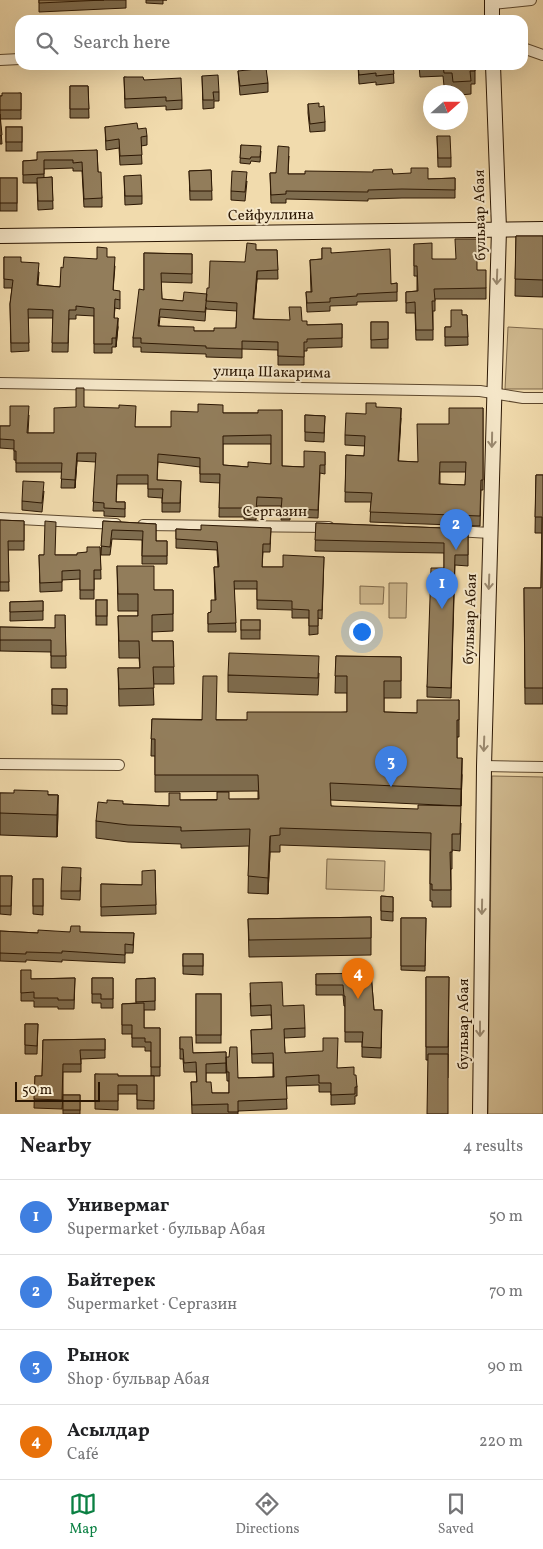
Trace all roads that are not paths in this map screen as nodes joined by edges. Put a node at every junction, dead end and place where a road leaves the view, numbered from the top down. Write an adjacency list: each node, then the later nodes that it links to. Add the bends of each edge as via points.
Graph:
1 (531, 0): 2 (street)
2 (492, 2): 3 (main road)
3 (492, 15)
4 (528, 50): 5 (street)
5 (543, 55)
6 (15, 59): 7 (street)
7 (0, 60)
8 (494, 70): 9 (main road, бульвар Абая)
9 (499, 229): 10 (main road, Сейфуллина); 11 (main road, Сейфуллина); 13 (main road, бульвар Абая, one-way to 13)
10 (543, 230)
11 (0, 236)
12 (0, 383): 13 (street, улица Шакарима, via 480,391)
13 (493, 394): 14 (street, улица Шакарима); 18 (main road, бульвар Абая, one-way to 18)
14 (543, 398)
15 (0, 518): 16 (street, Сергазин, via 179,526)
16 (337, 528)
17 (443, 531): 18 (street)
18 (490, 533): 21 (main road, бульвар Абая, one-way to 21)
19 (0, 764): 20 (street)
20 (119, 765)
21 (484, 766): 22 (street); 23 (main road, бульвар Абая, one-way to 23)
22 (543, 767)
23 (480, 1114)

